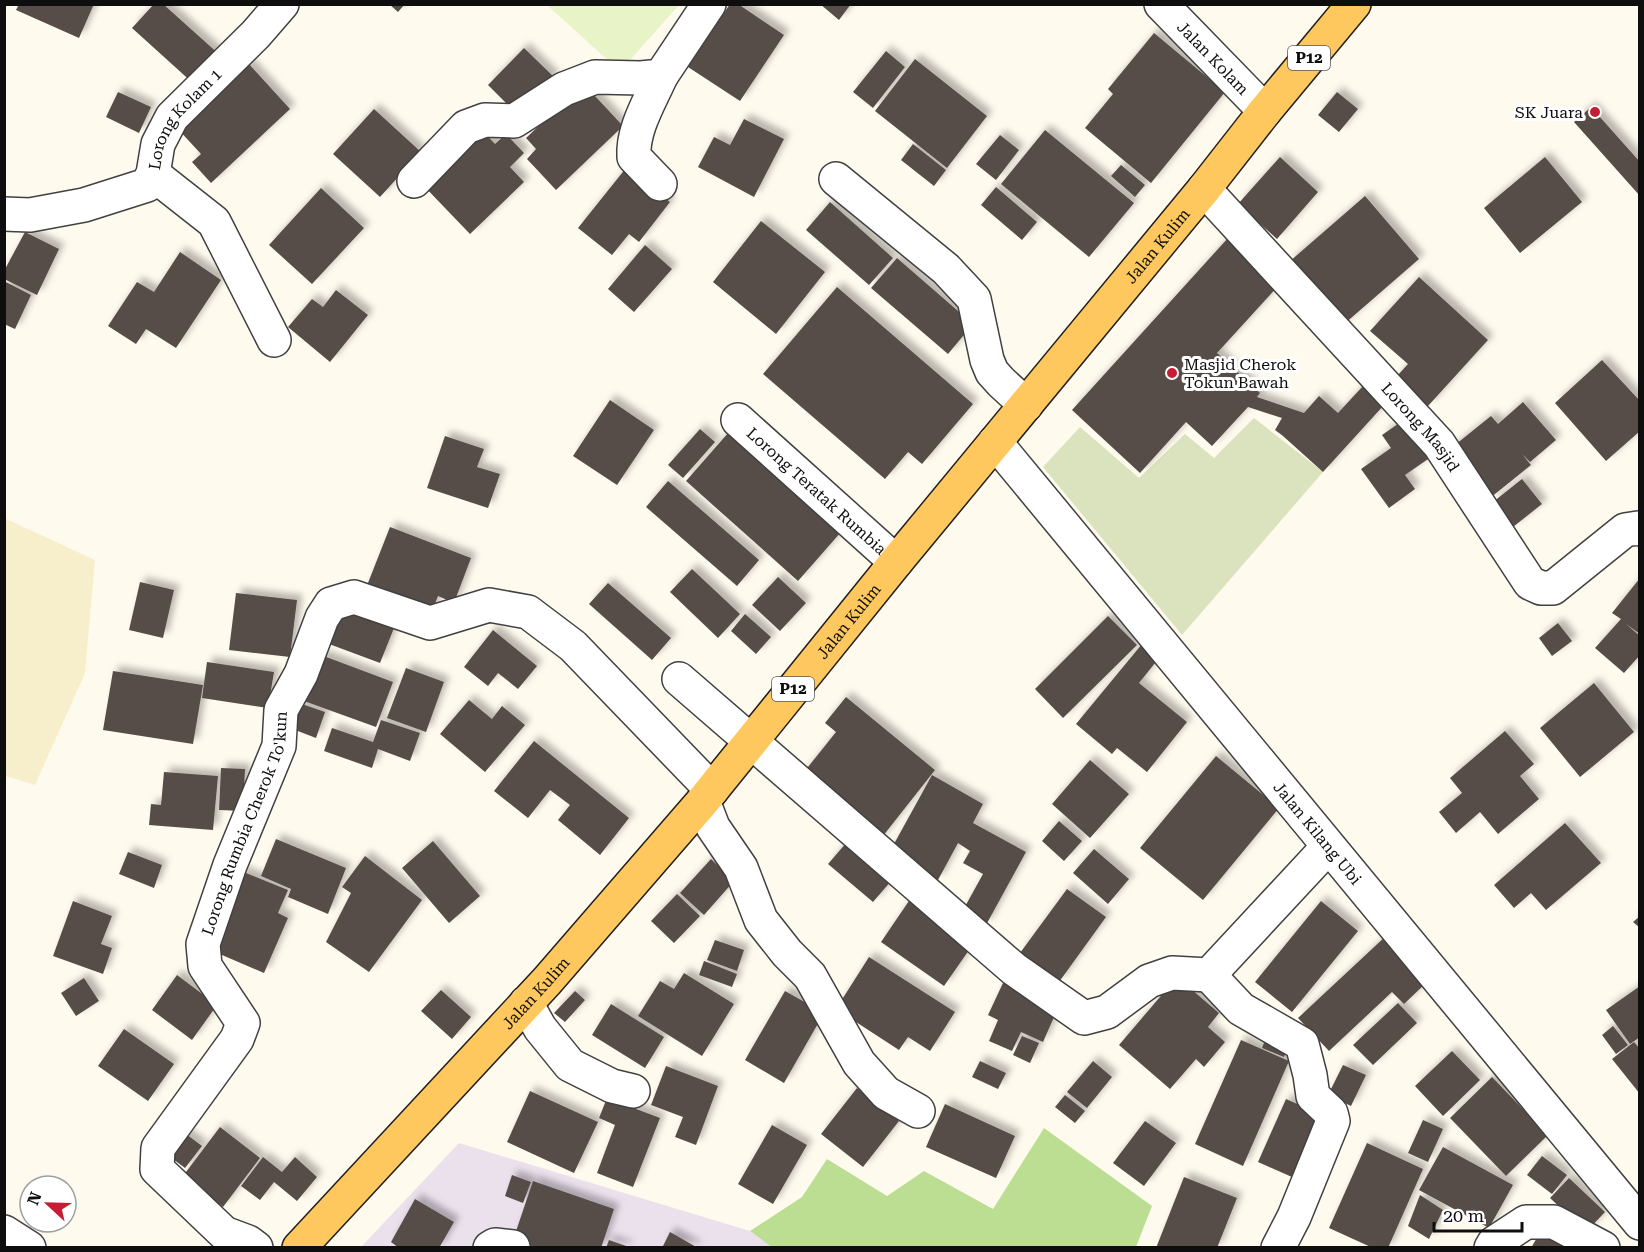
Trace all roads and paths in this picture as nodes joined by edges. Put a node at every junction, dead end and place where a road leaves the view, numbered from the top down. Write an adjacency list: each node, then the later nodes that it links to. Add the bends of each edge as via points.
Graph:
1 (282, 4): 7 (street, Lorong Kolam 1, via 172,117 158,144)
2 (709, 4): 5 (street)
3 (1161, 4): 6 (street, Jalan Kolam)
4 (1354, 4): 6 (main road, Jalan Kulim / P12)
5 (661, 76): 9 (street, via 595,77 564,88 514,121 485,120 465,127); 10 (street, via 633,145 634,157)
6 (1265, 111): 11 (main road, Jalan Kulim / P12)
7 (153, 174): 12 (street, Lorong Kolam 1, via 147,185 84,205 30,215); 13 (street, via 214,222)
8 (836, 179): 14 (street, via 946,269 974,299 992,372)
9 (414, 181)
10 (660, 184)
11 (1204, 189): 14 (main road, Jalan Kulim / P12); 17 (street, Lorong Masjid, via 1439,444 1530,583 1553,588 1625,530)
12 (4, 214)
13 (274, 340)
14 (1026, 405): 16 (main road, Jalan Kulim / P12)
15 (738, 420): 18 (street, Lorong Teratak Rumbia)
16 (995, 442): 18 (main road, Jalan Kulim / P12); 22 (street, Jalan Kilang Ubi)
17 (1639, 528)
18 (896, 562): 20 (main road, Jalan Kulim / P12)
19 (679, 679): 20 (street)
20 (752, 740): 21 (main road, Jalan Kulim / P12); 23 (street, via 1014,969 1084,1018 1107,1012 1149,981 1172,973)
21 (708, 795): 24 (main road, Jalan Kulim / P12); 26 (street, via 713,827 741,868 761,920 810,975 859,1063 886,1093); 32 (street, Lorong Rumbia Cherok To'kun, via 573,646 528,612 489,605 430,623 354,597 331,604 281,710 279,746 230,865 203,944 205,966 243,1023 237,1039 158,1148 157,1169 224,1233)
22 (1328, 847): 23 (street); 27 (street, Jalan Kilang Ubi)
23 (1209, 975): 34 (street, via 1241,1009 1302,1044 1313,1096 1331,1113 1333,1121)
24 (526, 1003): 25 (street, via 540,1028 570,1065 612,1086); 29 (main road, Jalan Kulim / P12)
25 (633, 1091)
26 (918, 1111)
27 (1639, 1222): 37 (street)
28 (4, 1232): 31 (street)
29 (309, 1245)
30 (513, 1247): 33 (street)
31 (29, 1248)
32 (255, 1248)
33 (490, 1248)
34 (1278, 1248)
35 (1491, 1248): 36 (street, via 1526,1222 1554,1222)
36 (1604, 1248)
37 (1619, 1248)

